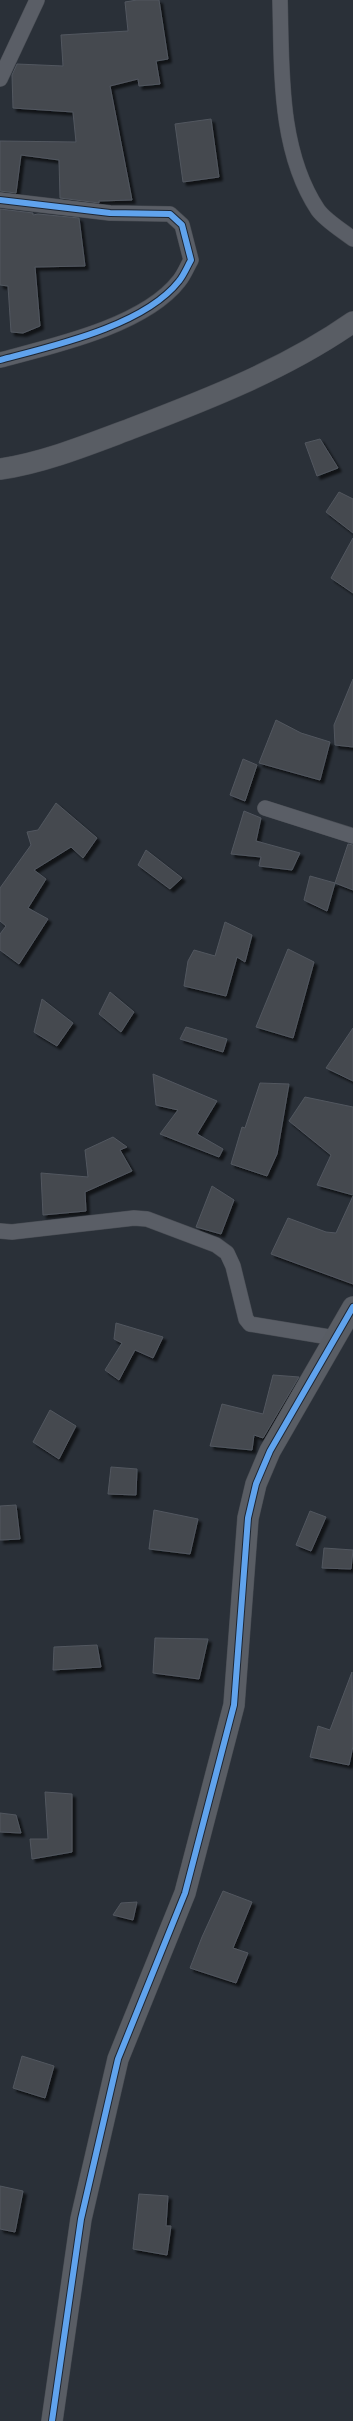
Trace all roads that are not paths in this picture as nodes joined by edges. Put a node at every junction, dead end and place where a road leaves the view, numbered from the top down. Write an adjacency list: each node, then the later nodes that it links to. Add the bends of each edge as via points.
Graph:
1 (37, 0): 3 (street)
2 (280, 0): 5 (street, via 285,108 295,162 319,211)
3 (0, 79)
4 (0, 200): 7 (street, via 110,213 170,214 182,225 191,260 179,282 145,312 71,341)
5 (353, 240)
6 (353, 322): 8 (street, via 333,336 257,377 177,411 96,442)
7 (0, 360)
8 (0, 469)
9 (265, 808): 10 (street)
10 (353, 836)
11 (0, 1231): 13 (street, via 12,1232 119,1219 147,1219 216,1245 227,1253 233,1266 246,1319 250,1324)
12 (353, 1307): 13 (street)
13 (335, 1338): 14 (street, via 270,1451 256,1484 248,1518 234,1705 184,1893 118,2059 82,2219)
14 (52, 2421)

